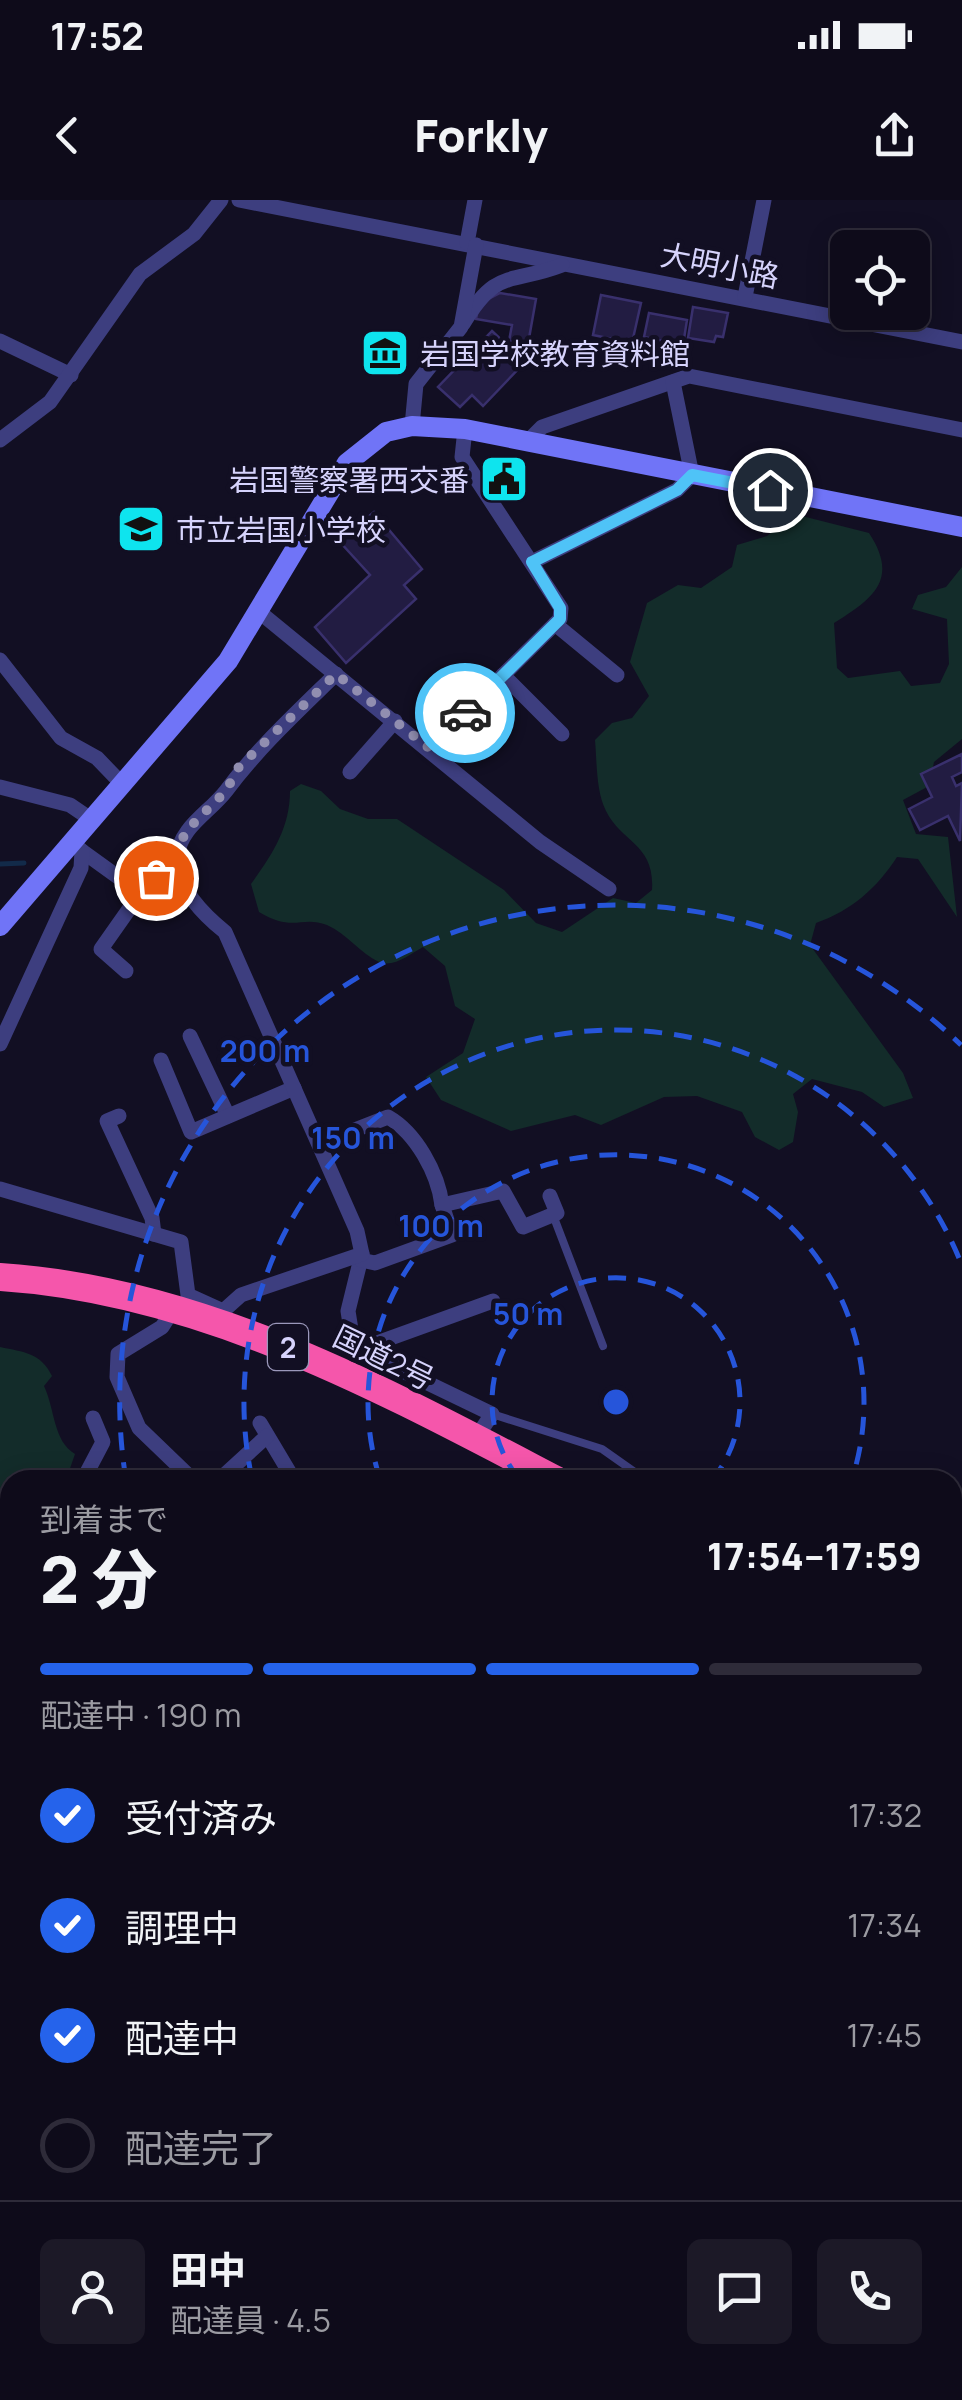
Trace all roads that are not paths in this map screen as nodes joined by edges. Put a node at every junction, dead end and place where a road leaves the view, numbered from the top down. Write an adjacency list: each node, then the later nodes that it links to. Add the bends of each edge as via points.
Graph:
1 (221, 200): 11 (street, via 194,234 140,274)
2 (239, 200): 5 (street, 大明小路)
3 (475, 200): 5 (street)
4 (764, 200): 7 (street)
5 (471, 244): 6 (street, 大明小路); 8 (street)
6 (566, 264): 7 (street, 大明小路); 8 (street, via 501,281 483,292)
7 (744, 297): 10 (street, 大明小路)
8 (462, 327): 13 (street, via 416,384)
9 (0, 341): 11 (street)
10 (962, 342)
11 (71, 375): 16 (street, via 50,402)
12 (673, 382): 15 (street, via 689,376); 17 (street, via 542,426); 18 (street)
13 (412, 426): 14 (street); 21 (street, via 367,443 347,463)
14 (465, 429): 17 (street); 20 (street, via 462,457)
15 (962, 430)
16 (0, 440)
17 (528, 442): 18 (street)
18 (692, 475): 19 (street); 20 (street, via 677,490)
19 (962, 527)
20 (532, 562): 22 (street, via 560,608)
21 (257, 610): 24 (street); 31 (street, via 228,660)
22 (555, 624): 25 (street); 26 (street)
23 (0, 660): 31 (street, via 61,738 97,758)
24 (336, 674): 27 (street); 35 (street, via 238,768 226,791 185,832)
25 (617, 674)
26 (502, 675): 28 (street); 29 (street)
27 (395, 721): 29 (street); 30 (street)
28 (562, 734)
29 (429, 748): 37 (street, via 540,842)
30 (350, 772)
31 (122, 786): 33 (street)
32 (0, 787): 33 (street, via 70,805)
33 (92, 820): 34 (street)
34 (77, 847): 36 (street, via 118,878); 38 (street); 41 (street, via 81,868)
35 (176, 860): 36 (street); 43 (street, via 194,904 225,932)
36 (158, 868): 39 (street, via 101,949)
37 (610, 888)
38 (0, 926)
39 (126, 971)
40 (190, 1036): 45 (street)
41 (0, 1044)
42 (162, 1060): 45 (street, via 191,1132)
43 (294, 1088): 45 (street); 46 (street)
44 (119, 1116): 51 (street, via 107,1121)
45 (228, 1116)
46 (319, 1144): 49 (street, via 388,1116 423,1154); 52 (street)
47 (0, 1189): 51 (street)
48 (550, 1196): 50 (street)
49 (442, 1205): 50 (street, via 503,1192 523,1228); 52 (street, via 452,1235 375,1262)
50 (553, 1214): 57 (lane)
51 (154, 1234): 56 (street, via 181,1242 188,1295)
52 (362, 1257): 56 (street, via 241,1294); 58 (street, via 347,1325)
53 (1, 1280): 55 (highway, 国道2号 / 2, via 70,1282)
54 (493, 1301): 58 (street)
55 (174, 1308): 56 (highway, 国道2号 / 2); 62 (street, via 162,1327 118,1354 117,1377 138,1428)
56 (216, 1315): 60 (highway, 国道2号 / 2)
57 (603, 1346)
58 (363, 1348): 60 (street)
59 (93, 1418): 61 (street, via 104,1442)
60 (484, 1426): 65 (highway, 国道2号 / 2); 66 (lane, via 602,1448)
61 (89, 1470)
62 (182, 1470)
63 (228, 1470): 64 (street, via 263,1430)
64 (288, 1470)
65 (542, 1470)
66 (632, 1470)

